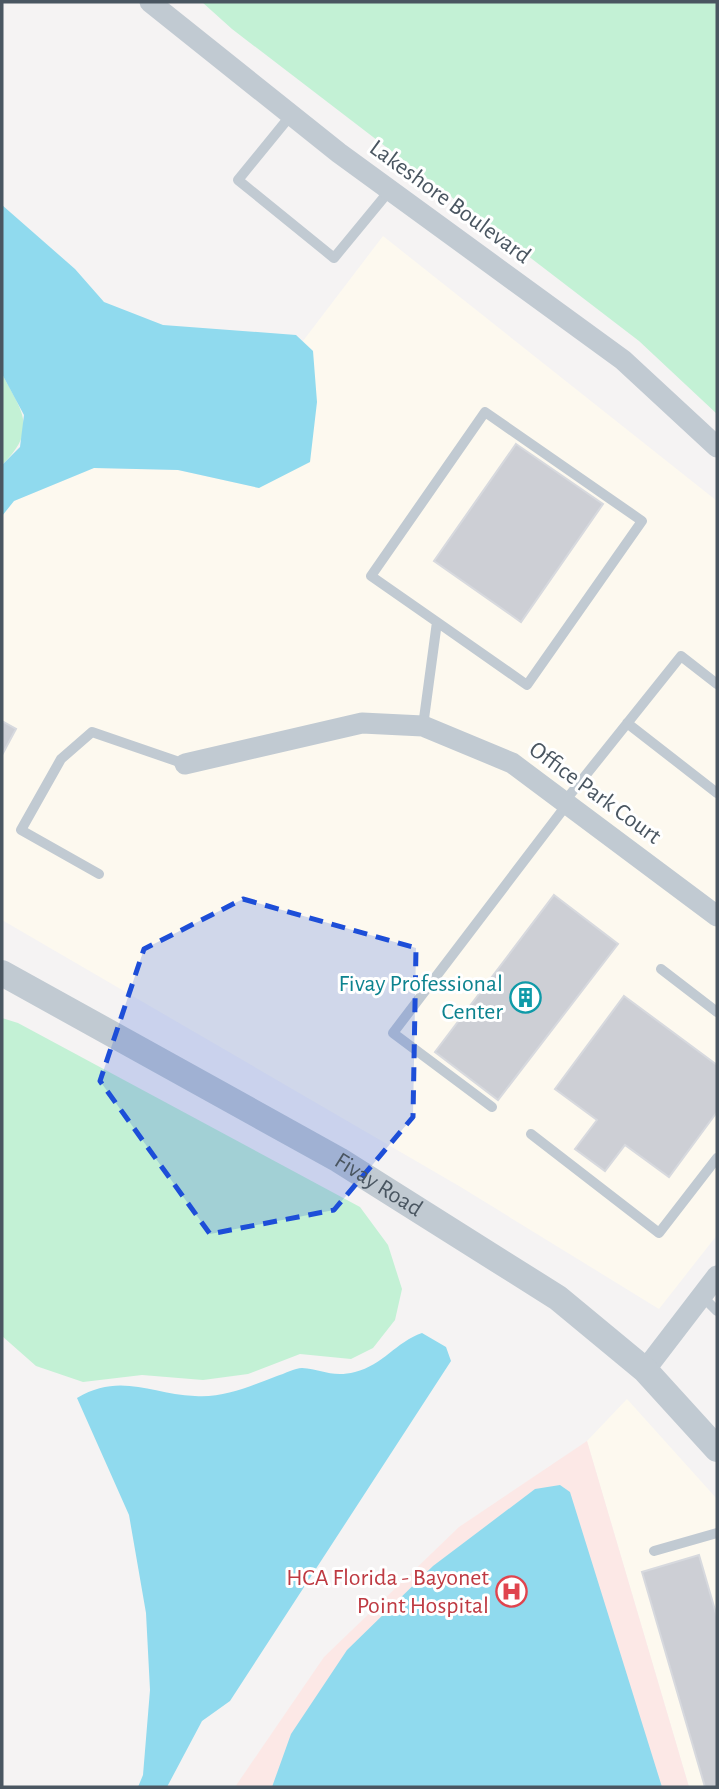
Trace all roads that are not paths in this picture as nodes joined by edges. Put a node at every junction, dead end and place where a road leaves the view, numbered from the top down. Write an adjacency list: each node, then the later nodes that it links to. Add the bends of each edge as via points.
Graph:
1 (150, 2): 2 (street, Lakeshore Boulevard)
2 (291, 115): 3 (street, Lakeshore Boulevard); 3 (lane, via 238,180 334,258)
3 (390, 190): 4 (street, Lakeshore Boulevard, via 623,360)
4 (717, 447)
5 (437, 622): 5 (lane, via 527,685 642,520 485,412 371,576); 8 (lane)
6 (717, 684): 7 (lane, via 681,656)
7 (627, 723): 10 (lane); 11 (lane)
8 (423, 726): 9 (street, Office Park Court, via 362,723); 11 (street, Office Park Court, via 512,763)
9 (185, 764): 12 (lane, via 92,732 61,759 21,830)
10 (717, 793)
11 (566, 802): 13 (street, Office Park Court); 17 (lane, via 393,1033)
12 (99, 874)
13 (716, 914)
14 (661, 969): 16 (lane)
15 (2, 974): 22 (street, Fivay Road, via 339,1160 558,1298)
16 (717, 1012)
17 (492, 1107)
18 (531, 1133): 19 (lane, via 659,1233)
19 (717, 1158)
20 (717, 1276): 21 (street)
21 (709, 1304): 22 (street)
22 (645, 1370): 23 (street, Fivay Road)
23 (717, 1449)
24 (717, 1534): 25 (lane)
25 (654, 1551)

